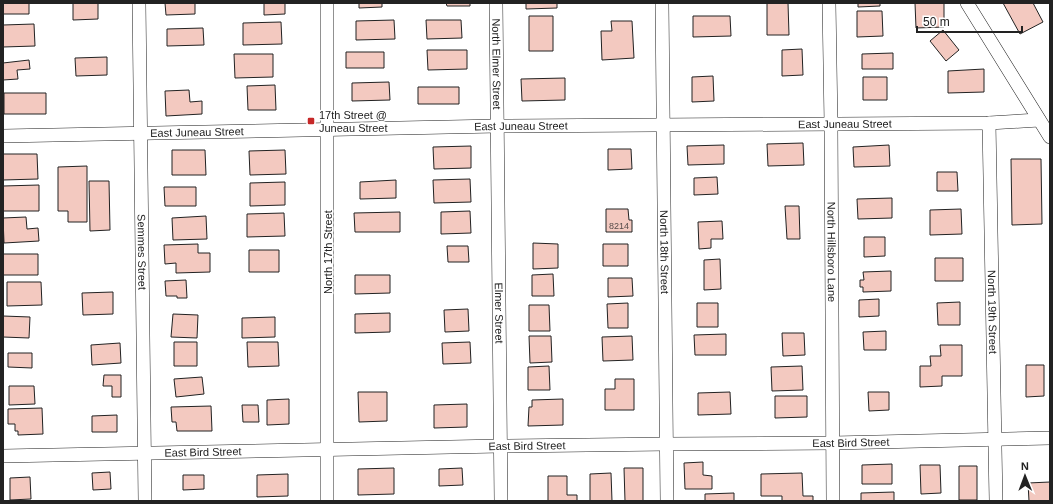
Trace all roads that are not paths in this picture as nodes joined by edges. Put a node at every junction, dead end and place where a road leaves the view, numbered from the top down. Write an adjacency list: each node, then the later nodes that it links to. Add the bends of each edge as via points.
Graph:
1 (139, 3): 13 (street, Semmes Street)
2 (327, 3): 12 (street, North 17th Street)
3 (496, 3): 11 (street, North Elmer Street)
4 (662, 3): 10 (street, North 18th Street)
5 (829, 3): 9 (street, North Hillsboro Lane)
6 (967, 3): 7 (street)
7 (1039, 120): 8 (street, East Juneau Street); 15 (street)
8 (989, 123): 9 (street, East Juneau Street); 17 (street, North 19th Street)
9 (831, 124): 10 (street, East Juneau Street); 18 (street, North Hillsboro Lane)
10 (663, 125): 11 (street, East Juneau Street); 19 (street, North 18th Street)
11 (497, 126): 12 (street, East Juneau Street); 20 (street, Elmer Street)
12 (328, 130): 13 (street, East Juneau Street); 21 (street, North 17th Street)
13 (141, 134): 14 (street, East Juneau Street); 22 (street, Semmes Street)
14 (3, 136)
15 (1050, 137)
16 (1050, 438): 17 (street, East Bird Street)
17 (996, 440): 18 (street, East Bird Street); 29 (street, North 19th Street)
18 (833, 443): 19 (street, East Bird Street); 28 (street, North Hillsboro Lane)
19 (667, 444): 20 (street, East Bird Street); 27 (street, North 18th Street)
20 (500, 446): 21 (street, East Bird Street); 26 (street, Elmer Street)
21 (328, 450): 22 (street, East Bird Street); 25 (street, North 17th Street)
22 (144, 453): 23 (street, East Bird Street); 24 (street, Semmes Street)
23 (3, 456)
24 (145, 501)
25 (327, 501)
26 (501, 501)
27 (667, 501)
28 (833, 501)
29 (996, 501)

